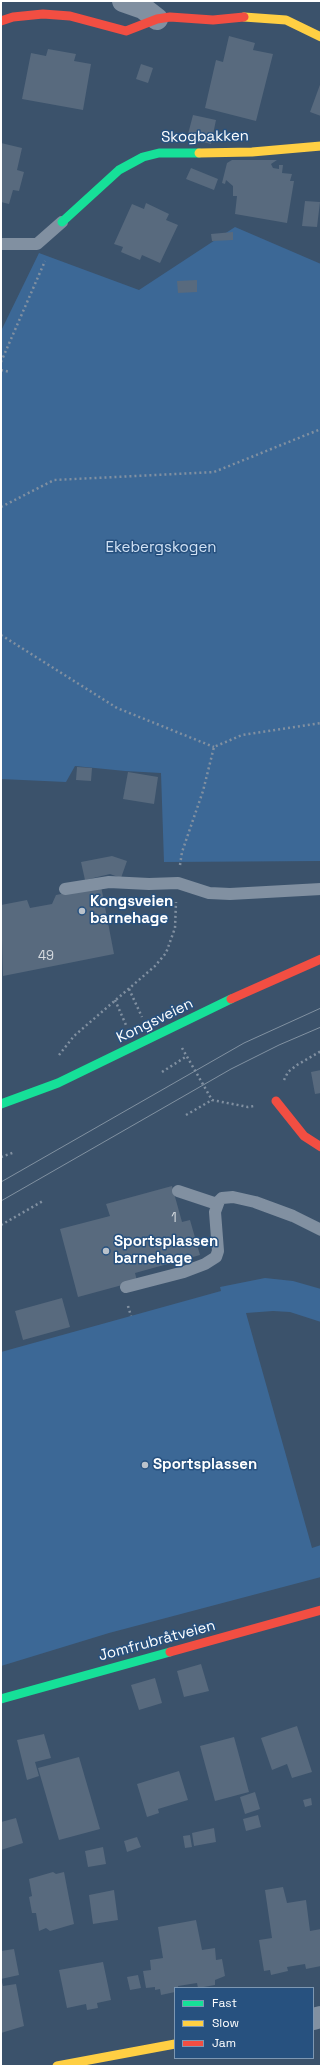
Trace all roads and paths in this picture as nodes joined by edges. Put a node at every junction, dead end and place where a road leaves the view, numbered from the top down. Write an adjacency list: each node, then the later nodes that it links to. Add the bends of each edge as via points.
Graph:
1 (123, 1): 2 (street, via 142,8)
2 (157, 19): 3 (street, via 126,31 70,16 43,14); 4 (street, via 213,20 264,17 286,20)
3 (1, 21)
4 (321, 37)
5 (321, 146): 6 (street, Skogbakken, via 252,152 159,153 143,157 119,170)
6 (62, 222): 7 (lane, Skogbakken, via 37,244)
7 (1, 244)
8 (46, 260): 9 (path)
9 (1, 362)
10 (1, 370): 11 (path)
11 (10, 372)
12 (321, 429): 13 (path, via 214,472 54,480)
13 (1, 507)
14 (1, 635): 16 (path, via 117,708)
15 (321, 723): 16 (path, via 242,735)
16 (214, 747): 17 (path, via 203,791 182,852)
17 (178, 883): 18 (lane, via 109,882); 19 (lane, via 209,893 230,894); 21 (path, via 172,941 166,953)
18 (65, 889)
19 (321, 889)
20 (321, 959): 32 (street, Kongsveien, via 244,993 58,1084)
21 (129, 989): 22 (path); 23 (path)
22 (116, 1000): 24 (path); 28 (path, via 74,1036)
23 (142, 1018)
24 (127, 1025)
25 (182, 1047): 27 (path)
26 (321, 1052): 31 (path, via 288,1072)
27 (187, 1056): 29 (path); 30 (path)
28 (55, 1060)
29 (162, 1072)
30 (212, 1100): 31 (path, via 248,1107); 33 (path)
31 (276, 1101): 34 (street, via 304,1136)
32 (1, 1104)
33 (186, 1115)
34 (321, 1147)
35 (15, 1152): 36 (path)
36 (1, 1157)
37 (178, 1191): 39 (lane)
38 (43, 1201): 40 (path)
39 (217, 1204): 41 (lane, via 222,1198 227,1197 255,1202); 42 (lane, via 216,1257 184,1272)
40 (1, 1224)
41 (321, 1230)
42 (126, 1287)
43 (321, 1610): 44 (street, Jomfrubråtveien)
44 (1, 1699)
45 (174, 2044): 46 (street)
46 (57, 2066)

